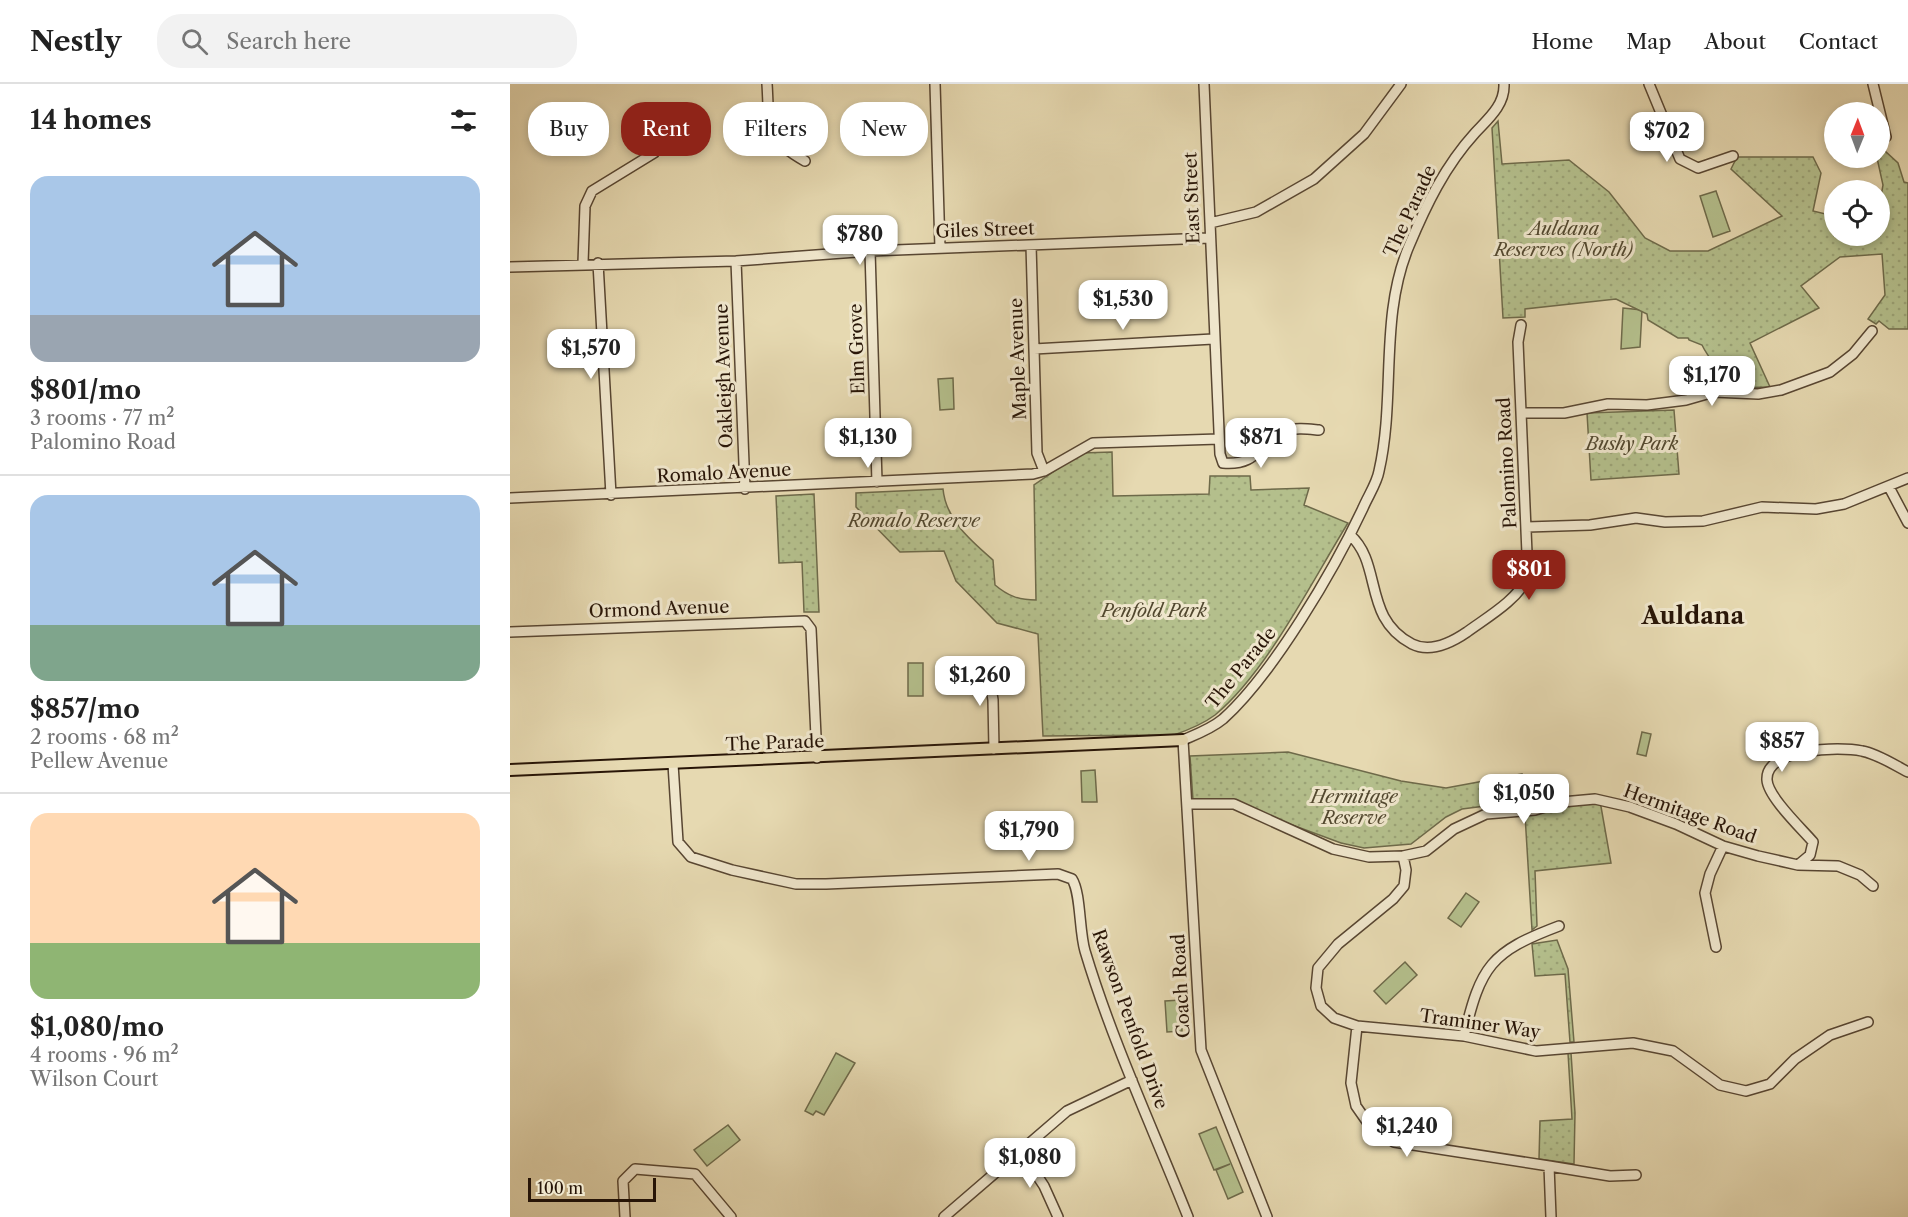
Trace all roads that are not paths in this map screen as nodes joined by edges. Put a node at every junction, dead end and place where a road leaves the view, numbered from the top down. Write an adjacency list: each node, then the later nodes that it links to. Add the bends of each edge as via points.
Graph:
1 (767, 84): 11 (street, via 771,136)
2 (935, 84): 15 (street)
3 (1204, 84): 12 (street, East Street)
4 (1401, 84): 12 (street, via 1364,134 1314,179 1256,212)
5 (1504, 84): 37 (street, The Parade, via 1493,114 1459,151 1438,184 1408,249 1395,298 1379,472)
6 (1649, 84): 10 (street, via 1680,159 1698,168)
7 (1873, 84): 8 (street)
8 (1878, 102)
9 (649, 156): 18 (street, via 592,191 585,206)
10 (1733, 156)
11 (805, 161)
12 (1210, 223): 13 (street, East Street)
13 (1209, 238): 14 (street, Giles Street); 23 (street, East Street)
14 (1031, 245): 15 (street, Giles Street); 24 (street, Maple Avenue)
15 (940, 248): 16 (street, Giles Street)
16 (870, 251): 17 (street, Giles Street); 30 (street, Elm Grove)
17 (736, 261): 19 (street, Giles Street); 32 (street, Oakleigh Avenue)
18 (583, 263): 19 (street, Giles Street); 20 (street, Giles Street)
19 (598, 263): 33 (street)
20 (510, 267)
21 (1521, 325): 25 (street, Palomino Road, via 1518,342)
22 (1872, 331): 25 (street, via 1854,354 1830,372 1781,390 1758,394 1714,392 1647,405 1608,404 1564,413)
23 (1213, 339): 24 (street); 27 (street, East Street)
24 (1034, 349): 28 (street, Maple Avenue, via 1037,453)
25 (1522, 413): 36 (street, Palomino Road)
26 (1319, 430): 27 (street, East Street, via 1285,432 1253,458 1237,465 1223,463)
27 (1219, 439): 28 (street, Romalo Avenue, via 1093,443)
28 (1044, 471): 30 (street, Romalo Avenue)
29 (1908, 477): 31 (street)
30 (877, 483): 32 (street, Romalo Avenue)
31 (1889, 487): 35 (street); 36 (street, via 1844,504 1816,509 1762,507 1703,521 1636,519)
32 (745, 489): 33 (street, Romalo Avenue)
33 (611, 495): 34 (street, Romalo Avenue)
34 (510, 498)
35 (1908, 523)
36 (1527, 527): 37 (street, Palomino Road, via 1528,577 1522,590 1461,636 1421,649 1400,638 1382,617 1362,551)
37 (1350, 535): 40 (street, The Parade, via 1292,632 1260,676 1224,718)
38 (510, 632): 42 (street, Ormond Avenue, via 801,620 811,629)
39 (987, 663): 41 (street)
40 (1183, 740): 41 (main road, The Parade); 46 (street, Coach Road)
41 (994, 749): 42 (main road, The Parade)
42 (817, 758): 43 (main road, The Parade)
43 (673, 764): 44 (main road, The Parade); 56 (street, Rawson Penfold Drive, via 678,842 691,857 732,870 796,884 1069,876 1076,886 1084,950)
44 (510, 770)
45 (1908, 772): 49 (street, via 1863,751 1833,749 1776,761 1769,767 1767,782 1774,797 1813,842 1810,855)
46 (1188, 804): 48 (street, Hermitage Road, via 1234,804 1333,849 1369,857); 65 (street, Coach Road, via 1201,1050)
47 (1723, 846): 48 (street, Hermitage Road, via 1676,824 1596,799 1486,814 1454,829 1426,850); 49 (street, Hermitage Road); 52 (street, via 1705,893)
48 (1403, 856): 54 (street, Traminer Way, via 1404,886 1338,944 1318,968 1316,988 1322,1006 1334,1018)
49 (1798, 865): 50 (street, Hermitage Road, via 1838,866 1860,875)
50 (1873, 886)
51 (1559, 926): 55 (street, via 1512,947 1492,963 1479,981)
52 (1716, 947)
53 (1868, 1022): 55 (street, Traminer Way, via 1830,1035 1770,1084 1746,1091 1720,1085 1673,1052 1633,1043 1536,1051)
54 (1357, 1026): 55 (street, Traminer Way); 58 (street, via 1350,1083 1356,1106 1370,1126 1394,1142)
55 (1464, 1036)
56 (1132, 1080): 57 (street, via 1067,1111); 64 (street, Rawson Penfold Drive)
57 (1020, 1151): 62 (street); 63 (street, via 1044,1186)
58 (1549, 1166): 59 (street, via 1610,1176); 66 (street)
59 (1636, 1175)
60 (625, 1217): 61 (street, via 623,1180 635,1169 695,1174)
61 (731, 1217)
62 (944, 1217)
63 (1058, 1217)
64 (1188, 1217)
65 (1267, 1217)
66 (1551, 1217)

